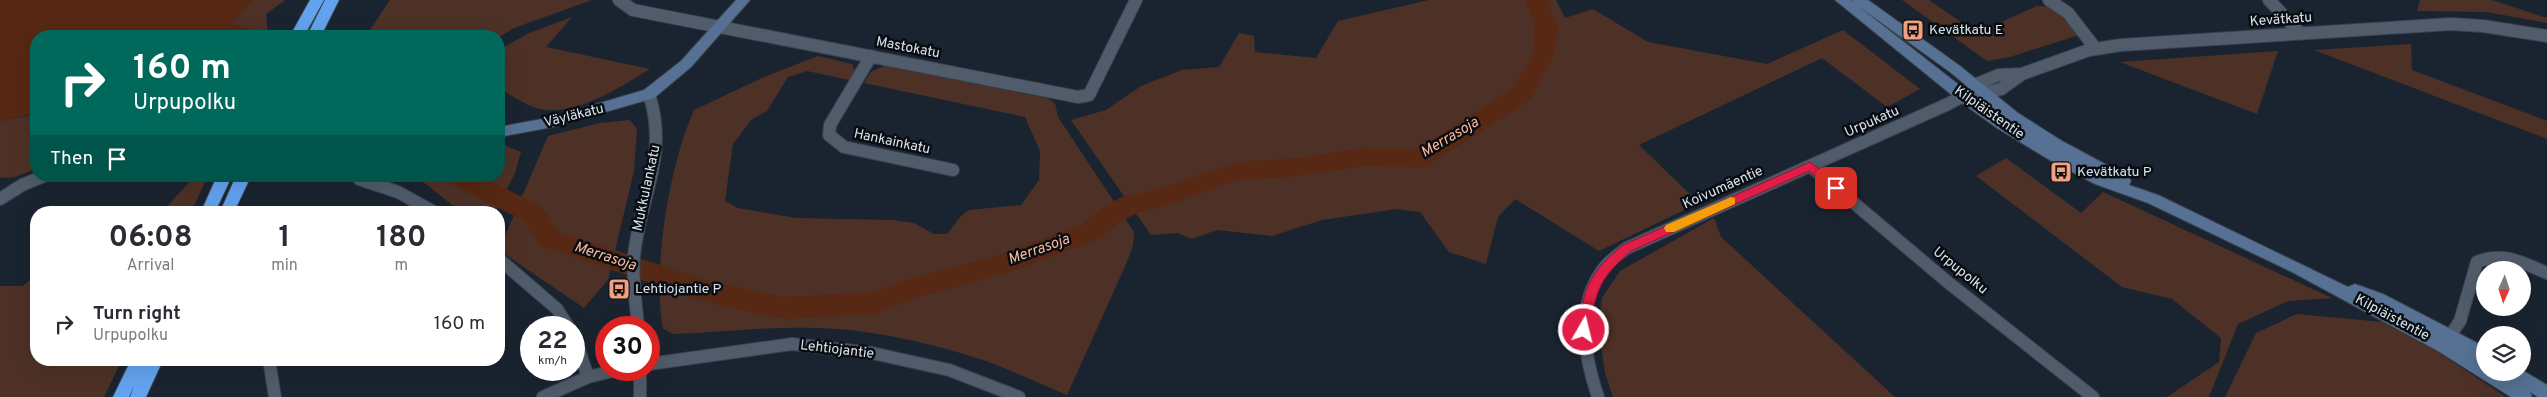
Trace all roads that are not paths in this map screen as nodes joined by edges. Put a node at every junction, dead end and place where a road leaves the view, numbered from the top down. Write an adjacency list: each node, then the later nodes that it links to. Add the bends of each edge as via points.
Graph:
1 (317, 0): 11 (highway)
2 (332, 0): 12 (highway)
3 (619, 0): 10 (street, Mastokatu, via 633,10)
4 (743, 0): 10 (street)
5 (1136, 0): 16 (street, Mastokatu, via 1089,95 1084,97)
6 (1842, 0): 19 (street, Kilpiäistentie)
7 (1859, 0): 17 (street, Kilpiäistentie)
8 (2049, 0): 15 (street, via 2068,13)
9 (2269, 0): 13 (street)
10 (722, 26): 16 (street, Mastokatu); 18 (street, via 686,64)
11 (300, 30)
12 (317, 30)
13 (2300, 33): 14 (street, Kevätkatu, via 2451,24); 15 (street, Kevätkatu)
14 (2547, 36)
15 (2096, 49): 17 (street, Kevätkatu, via 2052,61 2022,74 2011,85)
16 (871, 56): 22 (street, Hankainkatu, via 830,125 829,135 844,147)
17 (1980, 89): 19 (street, Kevätkatu); 29 (street, Kilpiäistentie, via 2014,117 2057,145)
18 (648, 94): 20 (street, Väyläkatu, via 562,120); 36 (street, Mukkulankatu, via 658,122 657,152 634,248)
19 (1963, 96): 21 (street, Urpukatu); 29 (street, Kilpiäistentie, via 2053,155 2100,180)
20 (505, 131)
21 (1810, 166): 23 (street, Urpukatu); 58 (street, Urpupolku, via 1888,234)
22 (953, 170)
23 (1792, 174): 57 (street, Koivumäentie, via 1627,248 1604,268 1588,297 1584,330 1589,372)
24 (30, 181): 28 (street)
25 (223, 182): 30 (highway)
26 (241, 182): 31 (highway)
27 (371, 182): 32 (street, via 390,187)
28 (0, 199)
29 (2153, 199): 37 (street, Kilpiäistentie)
30 (211, 206)
31 (230, 206)
32 (425, 206)
33 (505, 264): 35 (street)
34 (2547, 273): 37 (street, via 2504,255 2490,255 2477,262 2460,320)
35 (561, 316)
36 (637, 316)
37 (2447, 340): 38 (street, Kilpiäistentie); 40 (street, Kilpiäistentie)
38 (2476, 351)
39 (660, 362): 56 (street, Lehtiojantie, via 792,344 872,353 949,370)
40 (2476, 364)
41 (136, 366): 51 (highway)
42 (152, 366): 52 (highway)
43 (270, 366): 53 (street)
44 (585, 368): 46 (street)
45 (595, 375): 46 (street)
46 (588, 377): 54 (street)
47 (640, 381): 55 (street)
48 (2500, 381): 59 (street, Kilpiäistentie)
49 (2526, 381): 50 (street)
50 (2547, 394)
51 (121, 397)
52 (138, 397)
53 (275, 397)
54 (542, 397)
55 (640, 397)
56 (1019, 397)
57 (1598, 397)
58 (2093, 397)
59 (2524, 397)

